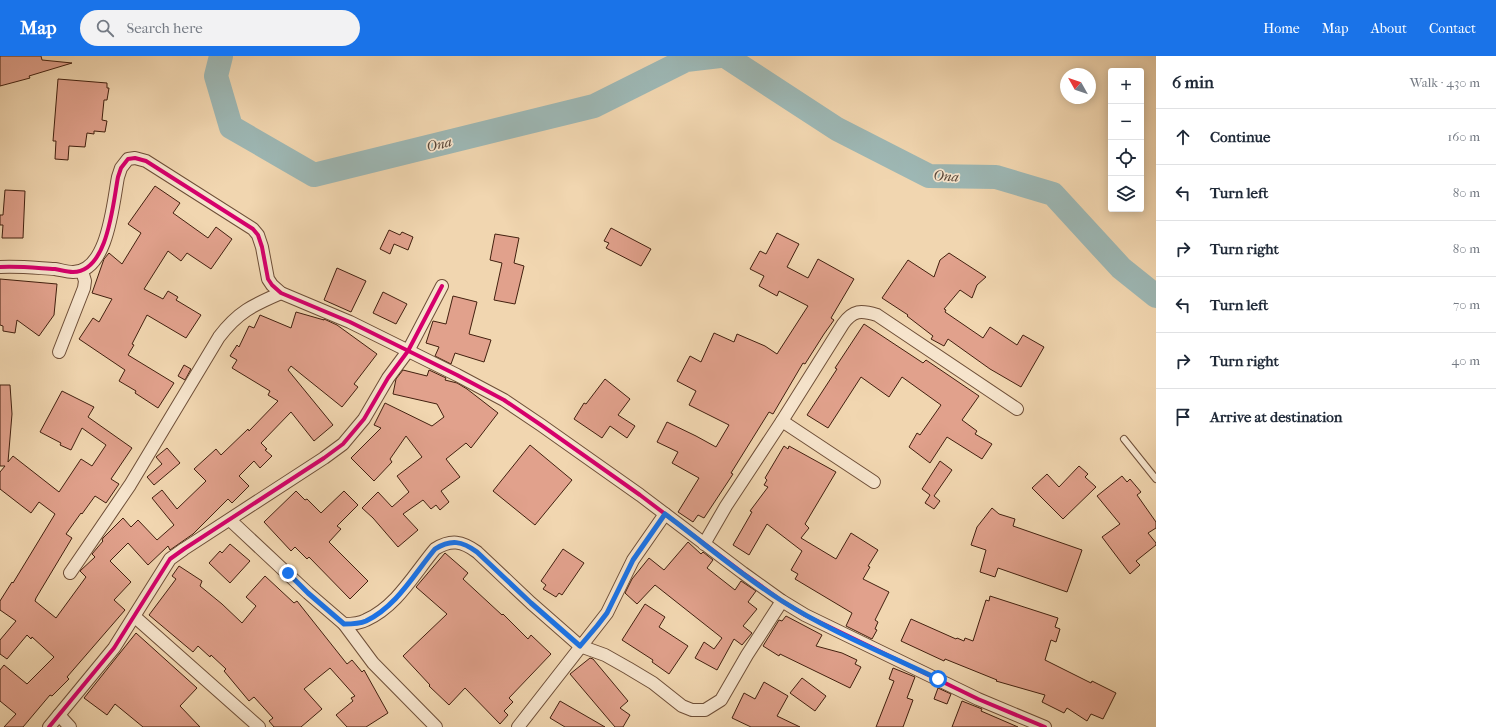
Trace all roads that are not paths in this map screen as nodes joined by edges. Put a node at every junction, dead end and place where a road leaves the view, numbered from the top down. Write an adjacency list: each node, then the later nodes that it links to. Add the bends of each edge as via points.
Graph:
1 (0, 267): 2 (street)
2 (82, 271): 4 (street, via 92,265 103,248 121,168 128,159 135,158 146,161 253,229 262,247 268,279); 6 (street, via 84,288)
3 (442, 286): 5 (street)
4 (281, 293): 5 (street); 15 (street, via 253,305 229,323 130,485)
5 (408, 350): 12 (street, via 504,400); 13 (street, via 364,419 343,444)
6 (59, 352)
7 (1017, 409): 8 (street, via 877,315 857,312 848,316)
8 (782, 421): 11 (street); 14 (street)
9 (1124, 439): 10 (lane)
10 (1156, 479)
11 (874, 482)
12 (665, 514): 14 (street); 19 (street, via 633,560 607,613)
13 (230, 520): 17 (street, via 170,559); 18 (street)
14 (704, 544): 16 (street)
15 (70, 574)
16 (782, 601): 19 (street, via 721,700 705,710 692,710 682,706 653,683 628,668 605,655); 26 (street, via 823,624 978,700)
17 (135, 617): 20 (street, via 114,648); 23 (street)
18 (344, 624): 19 (street, via 365,621 382,610 400,594 435,549 459,542 477,552); 24 (street, via 373,663)
19 (580, 646): 25 (street)
20 (59, 715): 21 (street); 22 (street)
21 (49, 727)
22 (70, 727)
23 (259, 727)
24 (436, 727)
25 (518, 727)
26 (1046, 727)

